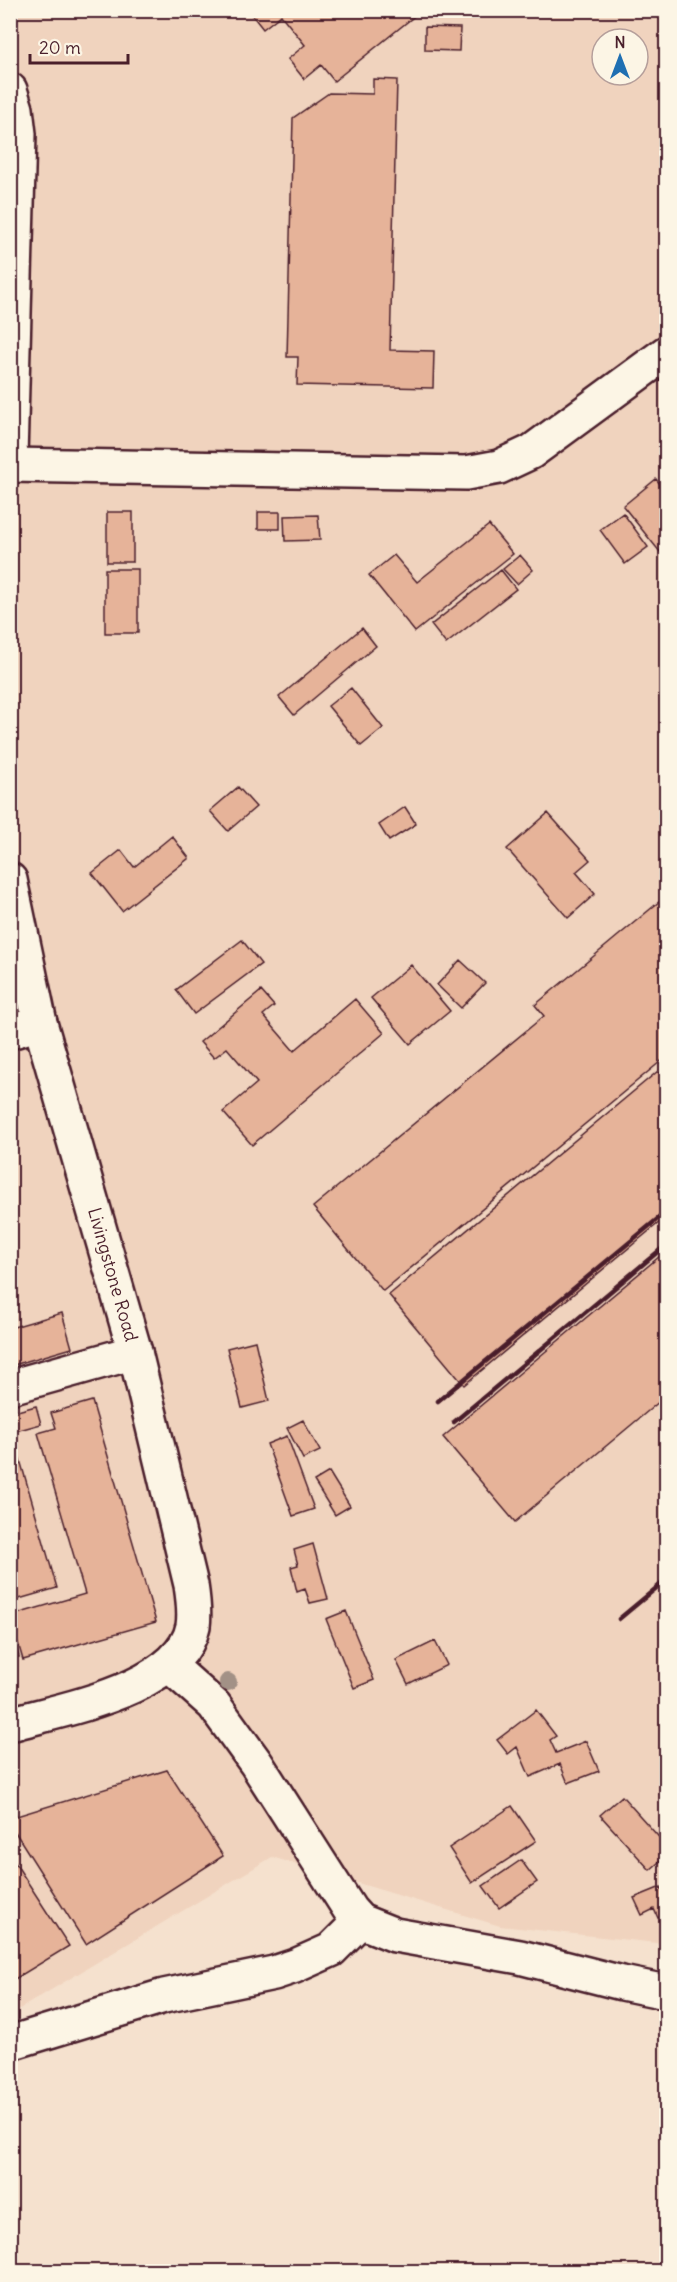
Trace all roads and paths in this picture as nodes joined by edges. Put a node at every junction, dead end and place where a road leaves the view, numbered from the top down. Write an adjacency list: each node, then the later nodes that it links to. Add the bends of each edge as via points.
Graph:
1 (10, 90): 3 (street, via 19,134)
2 (666, 353): 4 (street, via 531,452 499,467 466,473)
3 (11, 439)
4 (10, 465)
5 (10, 880): 6 (street, Livingstone Road)
6 (25, 1027): 7 (street, Livingstone Road)
7 (135, 1352): 8 (street); 9 (street, Livingstone Road, via 191,1585 192,1627 185,1646)
8 (10, 1387)
9 (169, 1665): 10 (street, Livingstone Road, via 122,1692); 11 (street, via 214,1705)
10 (10, 1724)
11 (360, 1922): 12 (street, via 395,1935 512,1956); 13 (street, via 331,1950 295,1966 164,1996)
12 (666, 1992)
13 (10, 2043)

